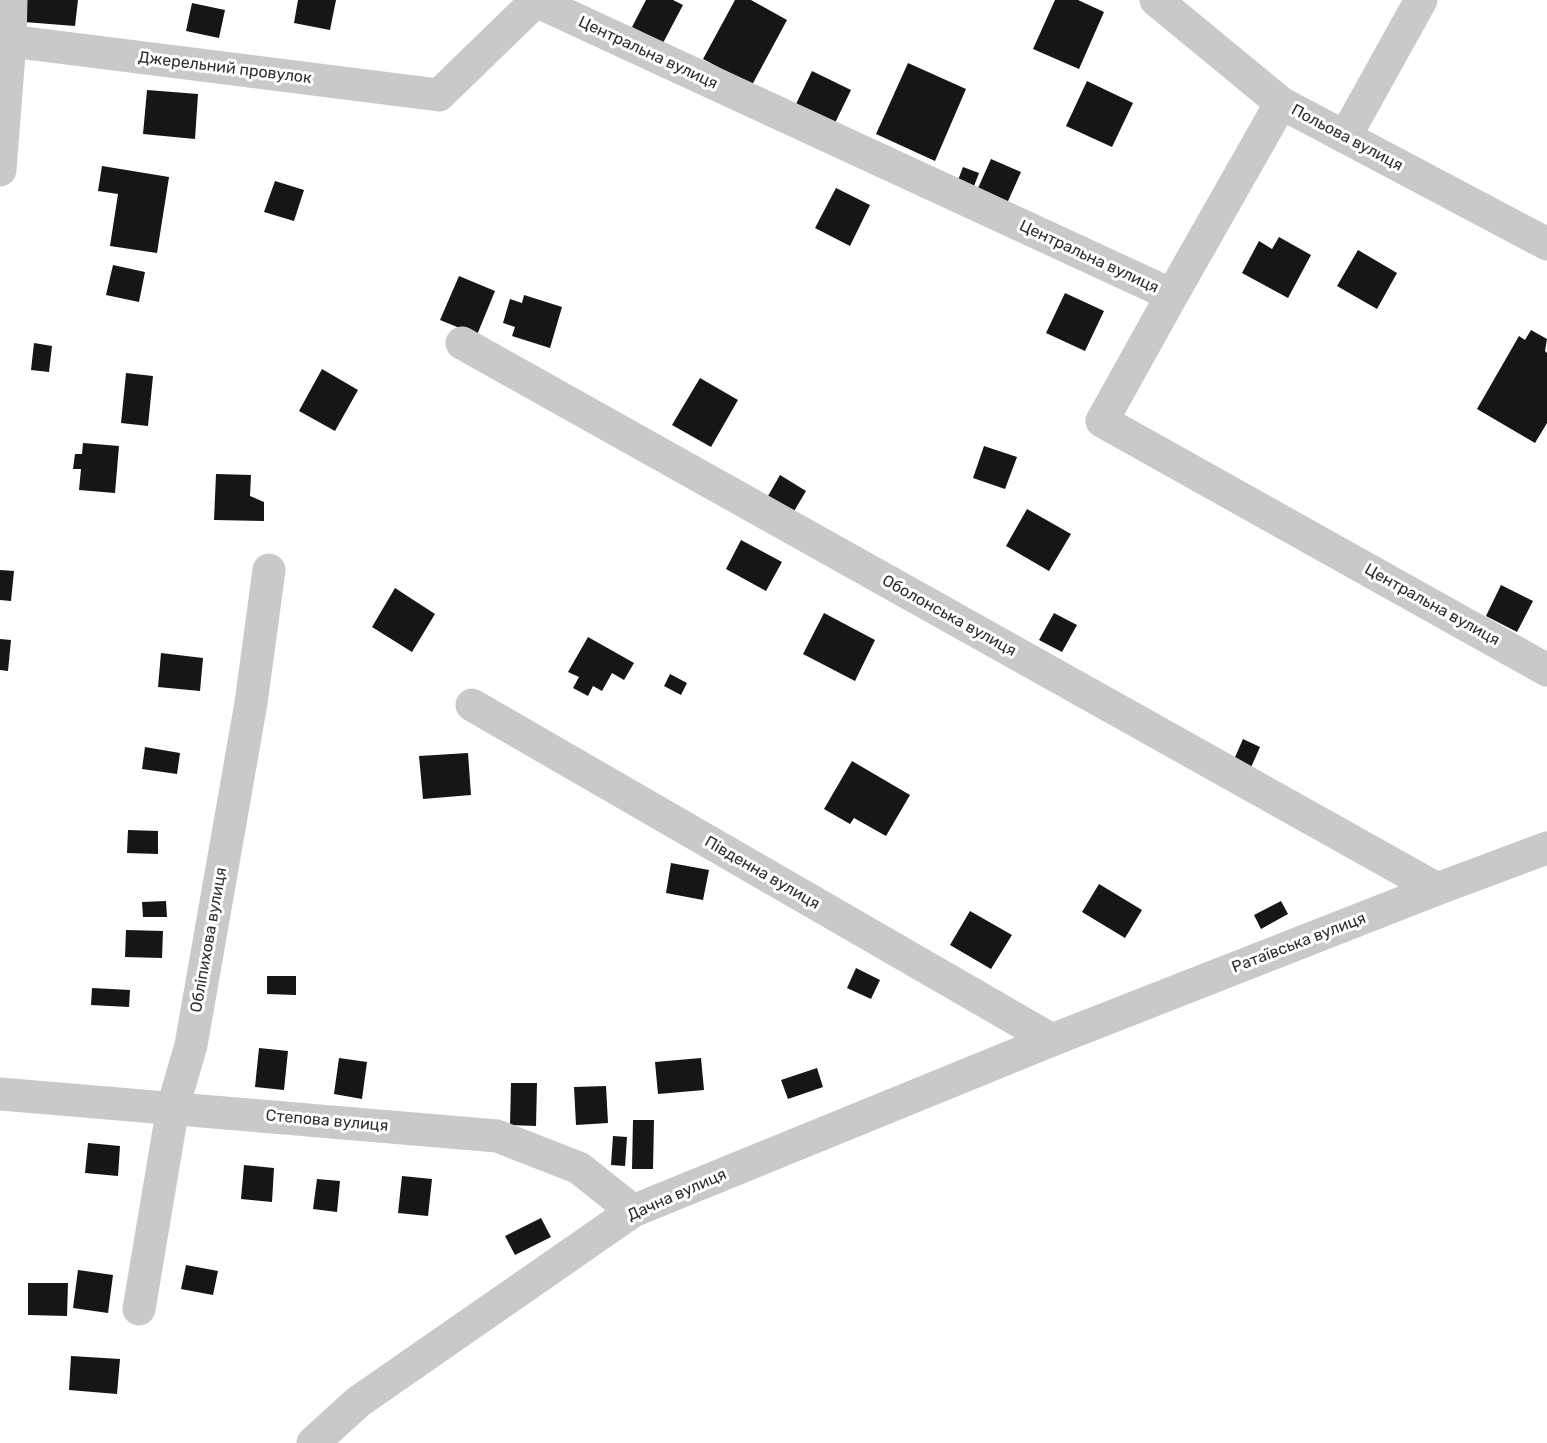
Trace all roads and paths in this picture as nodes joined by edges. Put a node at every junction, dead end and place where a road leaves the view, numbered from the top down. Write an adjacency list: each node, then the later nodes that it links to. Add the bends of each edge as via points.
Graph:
1 (11, 0): 4 (street)
2 (1421, 0): 7 (street)
3 (1160, 2): 6 (street, Польова вулиця)
4 (10, 41): 5 (street, Джерельний провулок); 8 (street)
5 (439, 95): 10 (street, Центральна вулиця, via 536,2)
6 (1281, 103): 7 (street, Польова вулиця); 10 (street)
7 (1345, 137): 9 (street, Польова вулиця)
8 (0, 171)
9 (1547, 244)
10 (1172, 295): 13 (street, Центральна вулиця, via 1102,421)
11 (462, 343): 16 (street, Оболонська вулиця)
12 (269, 570): 19 (street, Обліпихова вулиця, via 251,703 191,1045)
13 (1547, 669)
14 (472, 705): 17 (street, Південна вулиця)
15 (1547, 848): 16 (street, Ратаївська вулиця)
16 (1437, 889): 17 (street, Ратаївська вулиця)
17 (1052, 1040): 20 (street, Дачна вулиця)
18 (0, 1094): 19 (street, Степова вулиця)
19 (173, 1107): 20 (street, Степова вулиця, via 497,1136 579,1168); 21 (street, Обліпихова вулиця)
20 (633, 1211): 22 (street, Дачна вулиця, via 358,1402)
21 (139, 1309)
22 (313, 1443)

